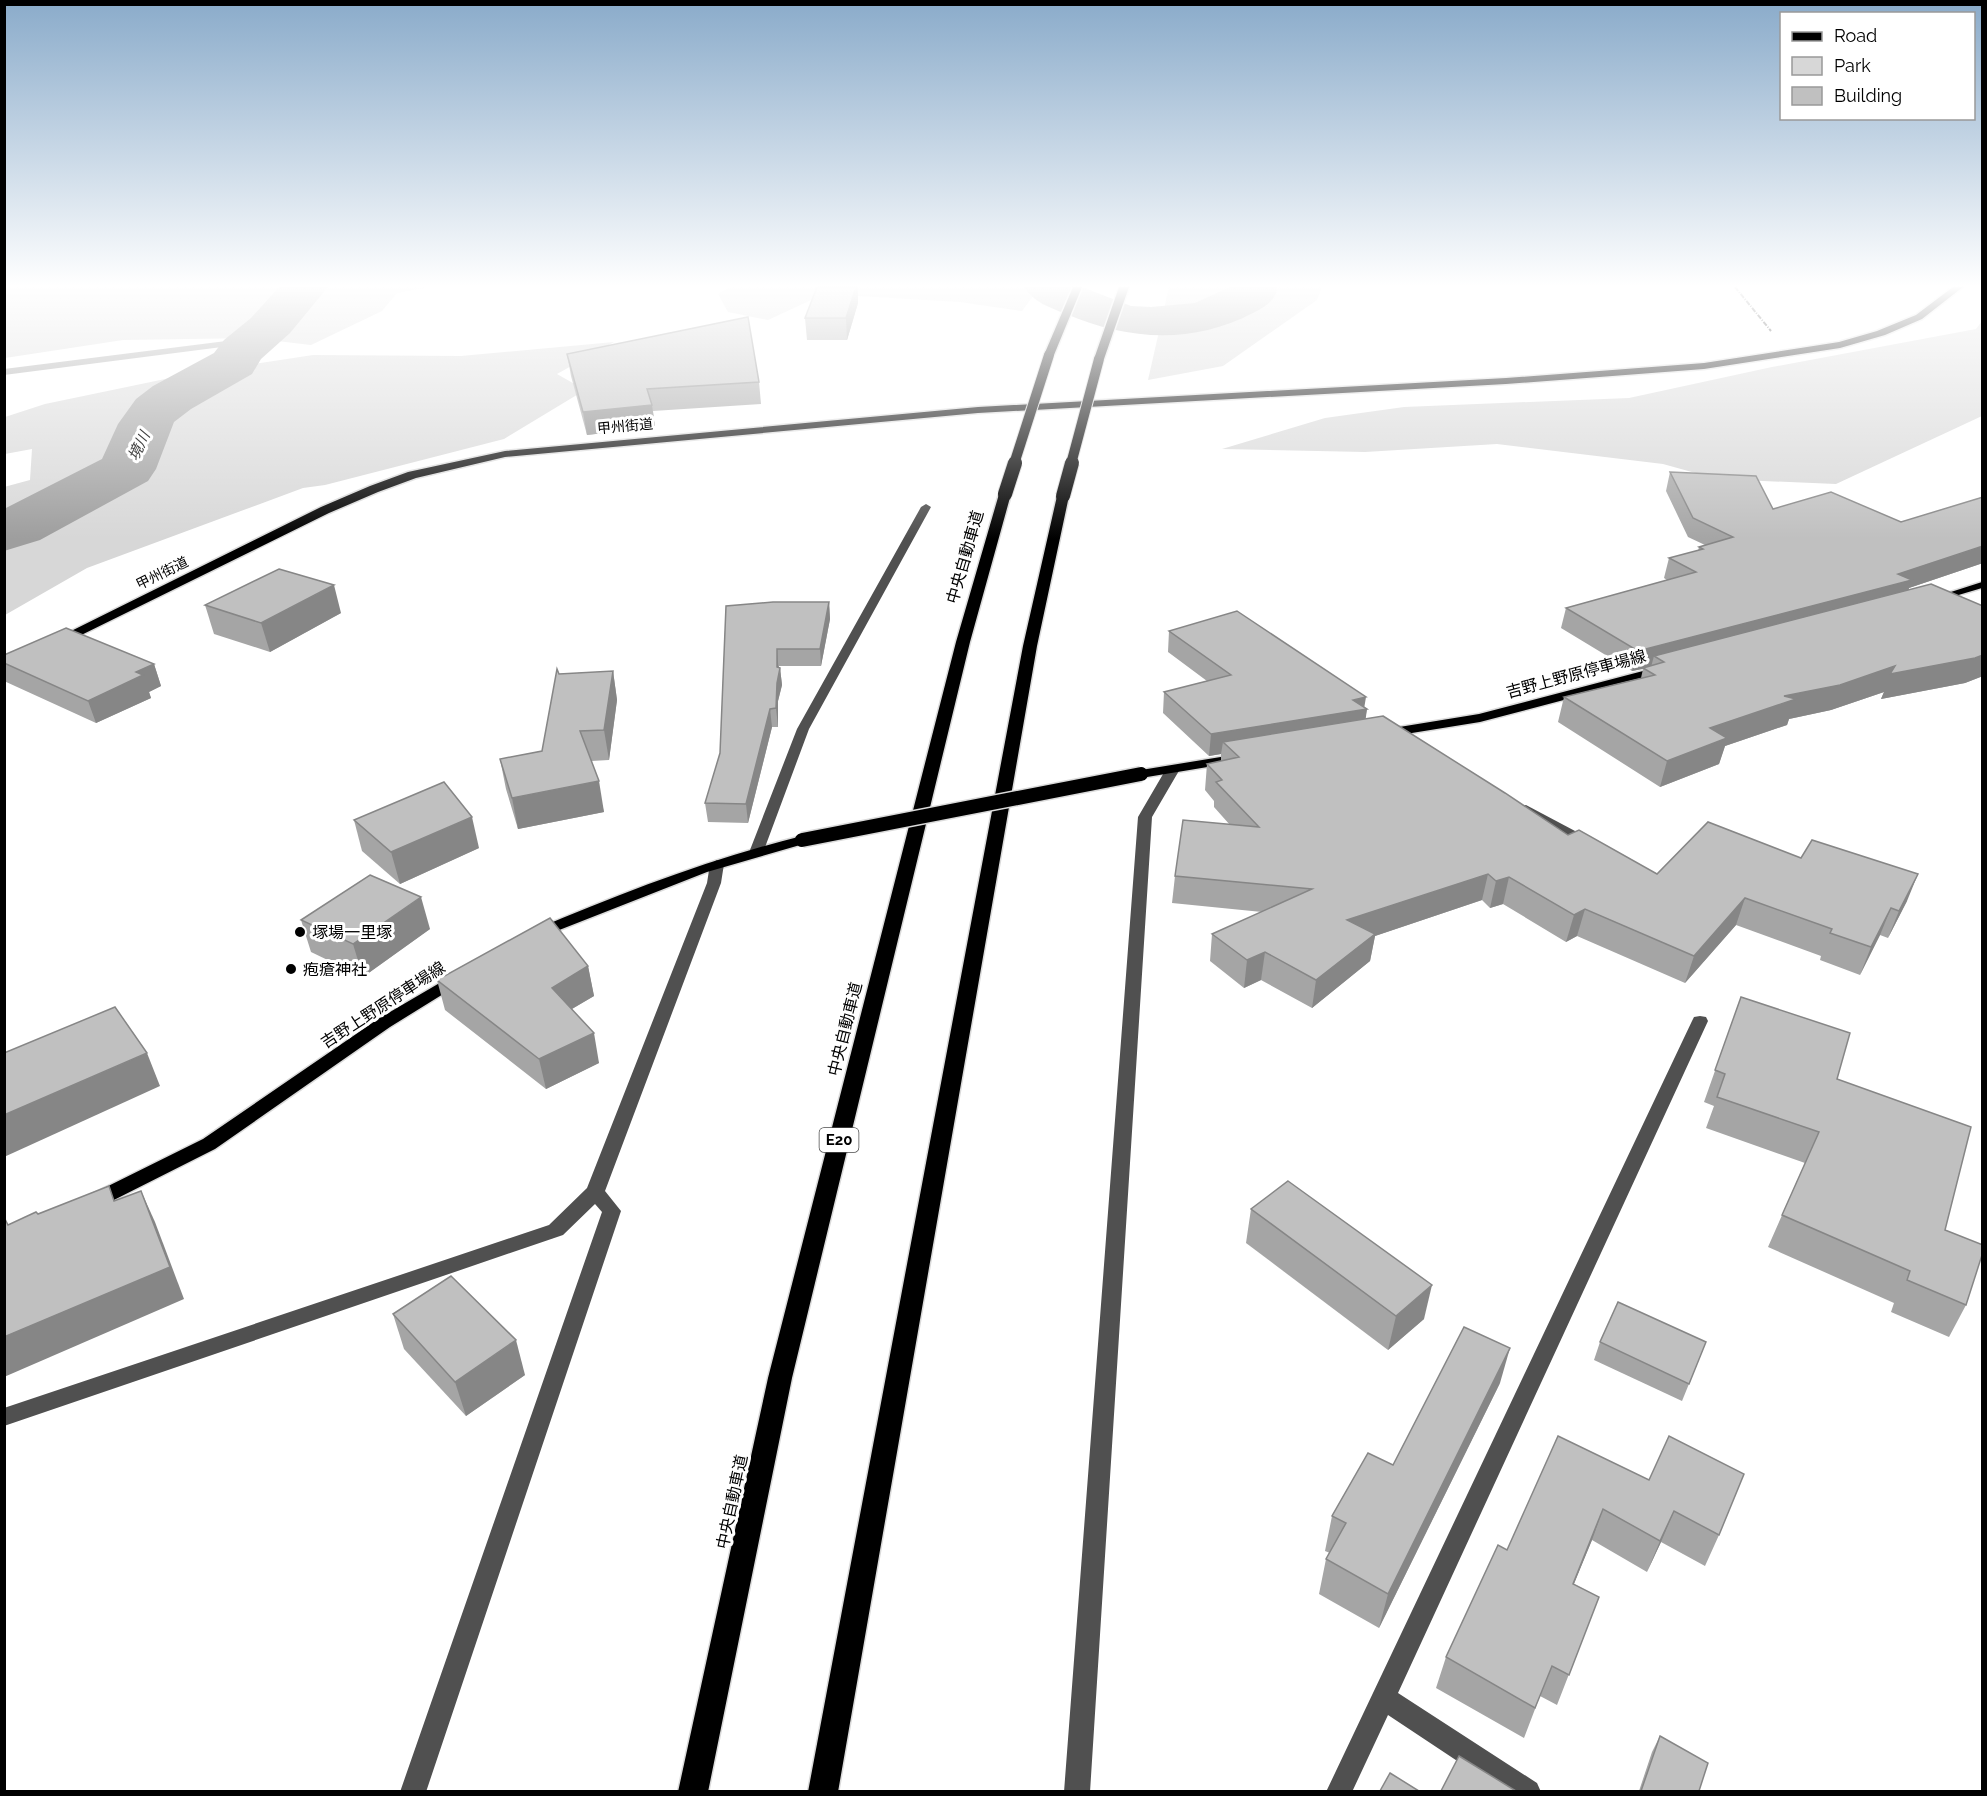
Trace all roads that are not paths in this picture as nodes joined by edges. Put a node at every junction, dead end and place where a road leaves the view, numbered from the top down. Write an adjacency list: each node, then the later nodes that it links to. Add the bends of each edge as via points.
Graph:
1 (1044, 371): 26 (highway, 中央自動車道 / E20, bridge, via 963,642 780,1378)
2 (1096, 371): 27 (highway, bridge, via 1030,646)
3 (1640, 371): 7 (highway, 甲州街道, via 978,410 505,454 412,475 374,489)
4 (926, 507): 15 (street, via 803,729)
5 (1983, 585): 6 (main road)
6 (1928, 601)
7 (40, 649)
8 (1675, 667): 9 (main road, 吉野上野原停車場線, via 1480,718)
9 (1406, 730): 10 (main road, 吉野上野原停車場線); 11 (street)
10 (1371, 736)
11 (1425, 743)
12 (1254, 756): 13 (main road)
13 (1173, 769): 15 (main road, bridge); 28 (street, via 1145,817)
14 (1509, 800): 16 (street)
15 (757, 850): 17 (main road)
16 (1603, 852)
17 (717, 864): 18 (main road, via 646,888); 21 (street, via 714,883)
18 (522, 940)
19 (473, 969): 22 (main road, 吉野上野原停車場線, via 384,1023 209,1144)
20 (1700, 1021): 24 (street)
21 (595, 1192): 23 (street, via 556,1230); 25 (street, via 612,1211)
22 (81, 1208)
23 (4, 1417)
24 (1383, 1698): 29 (street); 30 (street)
25 (413, 1791)
26 (693, 1791)
27 (824, 1791)
28 (1077, 1791)
29 (1339, 1791)
30 (1528, 1791)

